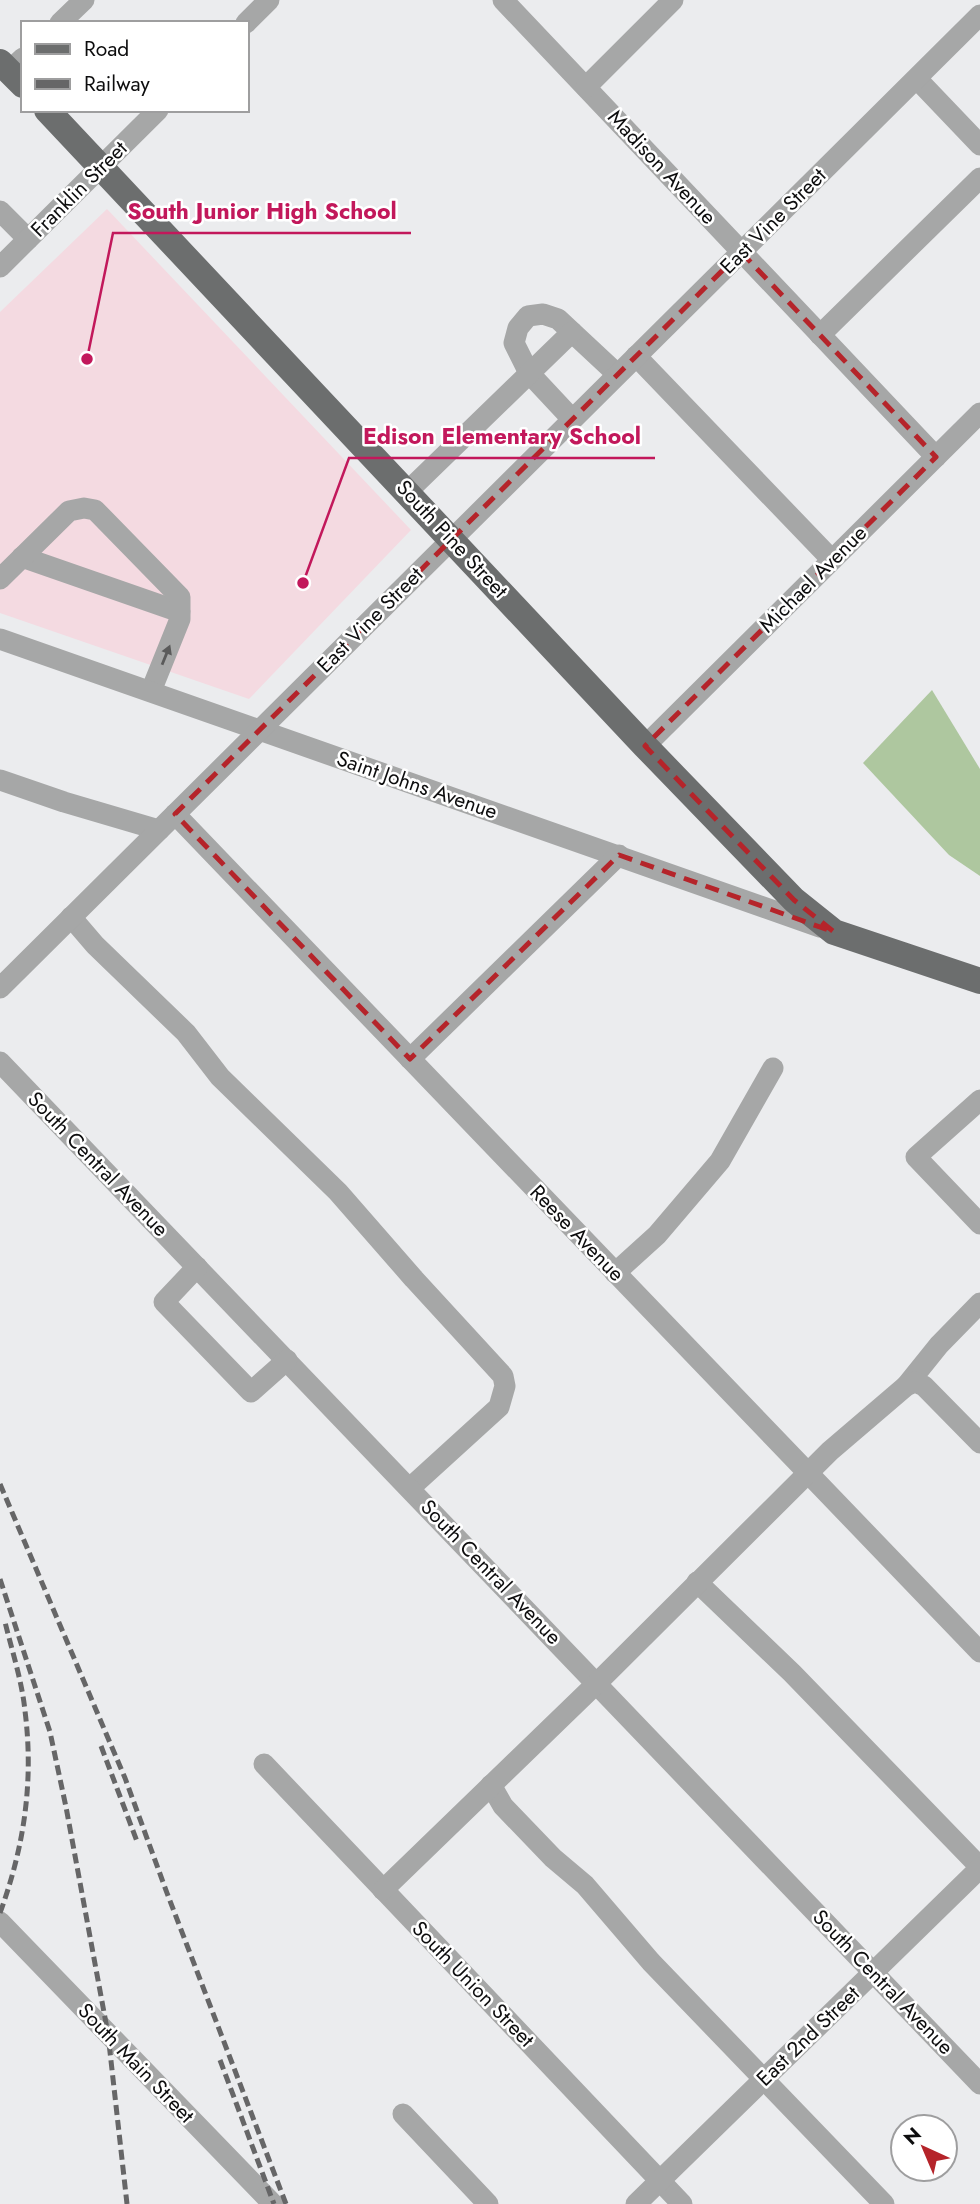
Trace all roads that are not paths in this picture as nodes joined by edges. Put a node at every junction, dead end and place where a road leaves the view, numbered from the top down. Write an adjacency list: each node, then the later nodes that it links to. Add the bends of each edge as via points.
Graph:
1 (84, 0): 6 (street)
2 (269, 0): 7 (street)
3 (503, 0): 9 (street, Madison Avenue)
4 (673, 0): 9 (street)
5 (980, 15): 8 (street, East Vine Street)
6 (62, 21)
7 (248, 21)
8 (917, 79): 12 (street); 17 (street, East Vine Street)
9 (586, 87): 17 (street, Madison Avenue)
10 (49, 112): 13 (main road, South Pine Street)
11 (156, 112): 13 (street, Franklin Street)
12 (980, 145)
13 (101, 167): 16 (street, Franklin Street); 27 (main road, South Pine Street)
14 (980, 178): 20 (street)
15 (0, 211): 16 (street)
16 (28, 239): 18 (street, Franklin Street)
17 (741, 252): 20 (street, Madison Avenue); 21 (street, East Vine Street)
18 (0, 267)
19 (572, 332): 22 (street); 22 (street, via 558,319 528,316 514,343); 23 (street)
20 (820, 335): 26 (street, Madison Avenue)
21 (636, 356): 23 (street, East Vine Street); 30 (street)
22 (529, 373): 25 (street); 27 (street)
23 (617, 374): 25 (street, East Vine Street)
24 (980, 413): 26 (street, Michael Avenue)
25 (572, 419): 28 (street, East Vine Street)
26 (936, 457): 30 (street, Michael Avenue)
27 (407, 492): 28 (main road, South Pine Street)
28 (451, 539): 35 (street, East Vine Street); 36 (main road, South Pine Street)
29 (22, 557): 31 (street); 32 (street); 32 (street, via 69,512 95,510 180,597)
30 (832, 560): 36 (street, Michael Avenue)
31 (0, 579)
32 (180, 615): 34 (street, one-way to 32)
33 (0, 639): 34 (street, Saint Johns Avenue)
34 (151, 691): 35 (street, Saint Johns Avenue)
35 (260, 729): 38 (street, East Vine Street); 40 (street, Saint Johns Avenue)
36 (645, 746): 42 (main road, South Pine Street, via 794,900)
37 (0, 780): 39 (street)
38 (175, 814): 39 (street, East Vine Street); 45 (street, Reese Avenue)
39 (159, 830): 41 (street, East Vine Street)
40 (619, 856): 42 (street, Saint Johns Avenue); 45 (street)
41 (71, 917): 44 (street, East Vine Street); 57 (street, via 186,1033 220,1077 338,1192 503,1376 499,1407)
42 (834, 932): 43 (main road)
43 (980, 981)
44 (0, 988)
45 (410, 1059): 51 (street, Reese Avenue)
46 (0, 1062): 50 (street, South Central Avenue)
47 (773, 1068): 51 (street, via 720,1161 657,1235)
48 (980, 1100): 49 (street, via 916,1157)
49 (980, 1224)
50 (197, 1267): 53 (street, South Central Avenue); 53 (street, via 164,1302 251,1392)
51 (615, 1273): 56 (street, Reese Avenue)
52 (980, 1303): 54 (street)
53 (287, 1360): 57 (street, South Central Avenue)
54 (906, 1386): 55 (street, via 915,1382 924,1386); 56 (street)
55 (980, 1443)
56 (808, 1473): 58 (street); 59 (street, Reese Avenue)
57 (410, 1488): 60 (street, South Central Avenue)
58 (697, 1582): 60 (street); 63 (street)
59 (980, 1652)
60 (597, 1683): 62 (street); 66 (street, South Central Avenue)
61 (264, 1764): 64 (street, South Union Street)
62 (491, 1785): 64 (street); 68 (street, via 503,1806 585,1885 651,1962)
63 (980, 1867): 66 (street, East 2nd Street)
64 (383, 1890): 70 (street, South Union Street)
65 (0, 1922): 71 (street, South Main Street)
66 (873, 1972): 67 (street, South Central Avenue); 68 (street, East 2nd Street)
67 (976, 2070)
68 (764, 2079): 70 (street, East 2nd Street); 75 (street)
69 (403, 2114): 72 (street)
70 (660, 2180): 73 (street, East 2nd Street); 74 (street, South Union Street)
71 (273, 2204)
72 (488, 2204)
73 (636, 2204)
74 (682, 2204)
75 (884, 2204)

